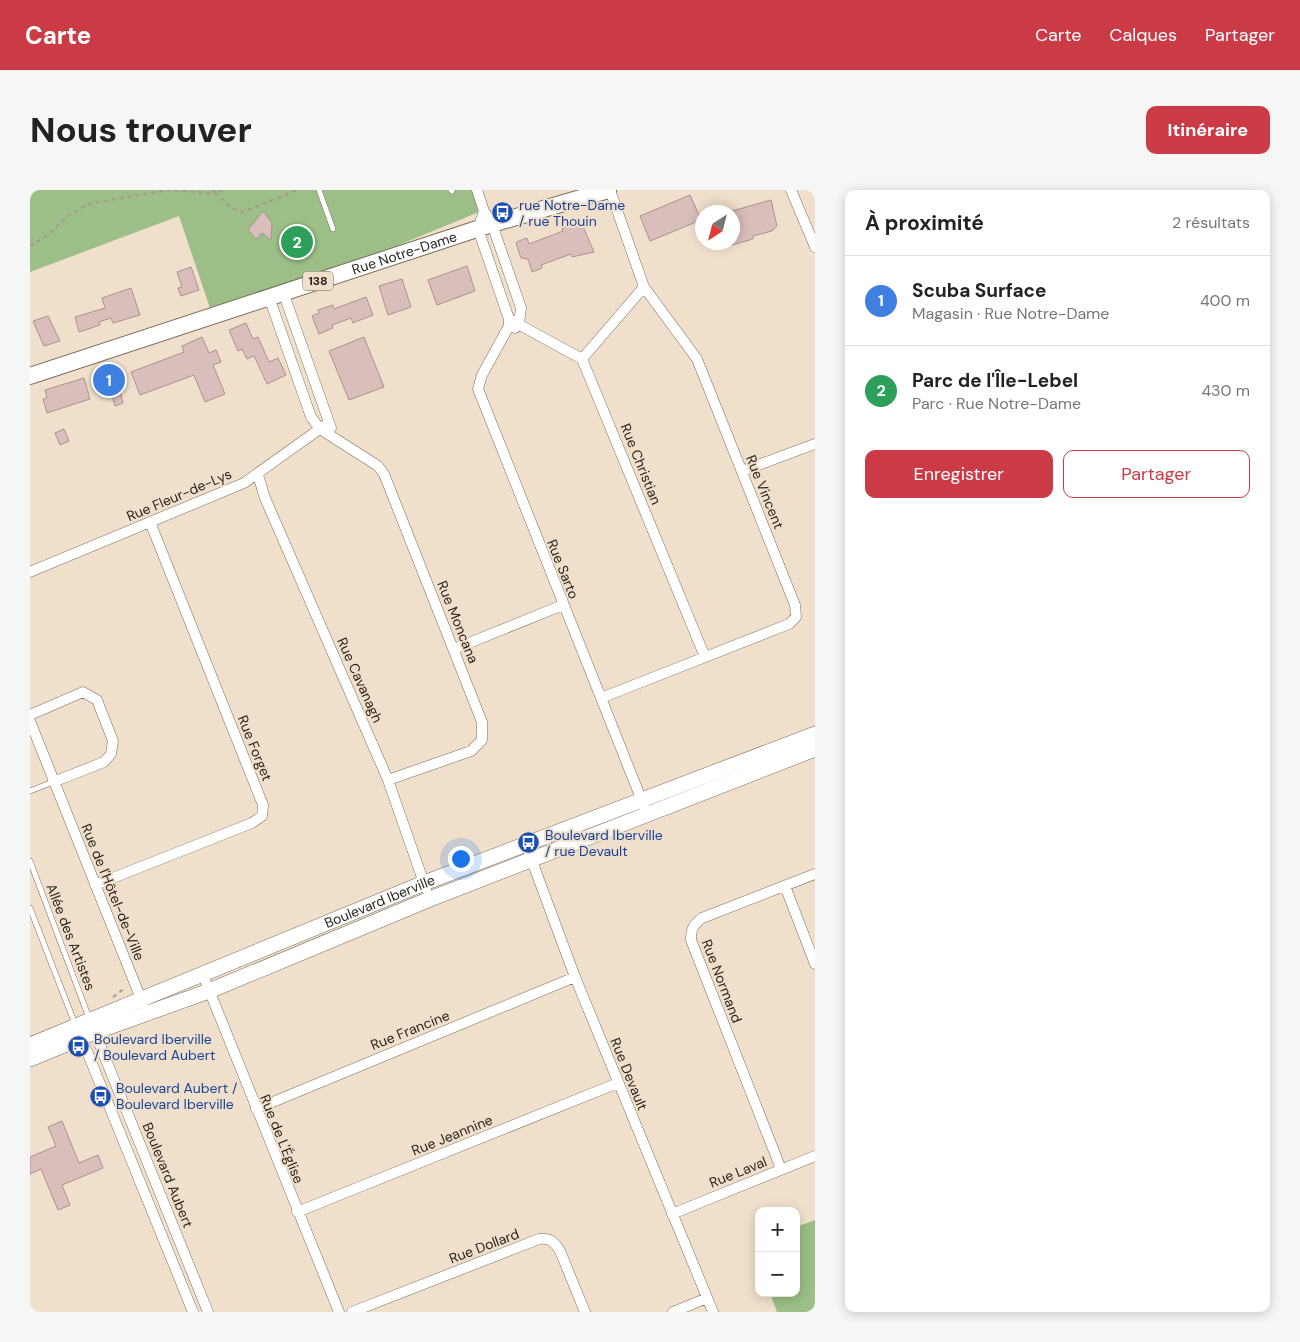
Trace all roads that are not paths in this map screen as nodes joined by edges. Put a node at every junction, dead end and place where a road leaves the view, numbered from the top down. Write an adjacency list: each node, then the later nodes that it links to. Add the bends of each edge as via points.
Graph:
1 (319, 190): 6 (lane)
2 (476, 190): 5 (street)
3 (605, 190): 5 (main road, Rue Notre-Dame / 138); 8 (street, Rue Vincent)
4 (792, 190): 7 (street)
5 (485, 222): 9 (main road, Rue Notre-Dame / 138); 10 (street); 10 (street, via 521,308)
6 (333, 229)
7 (815, 247)
8 (644, 287): 11 (street); 15 (street, Rue Vincent, via 696,359)
9 (276, 295): 12 (main road, Rue Notre-Dame / 138); 13 (street); 13 (street, Rue Moncana, via 311,417)
10 (513, 322): 11 (street); 19 (street, Rue Sarto, via 482,375 478,389)
11 (582, 359): 21 (street, Rue Christian)
12 (30, 376)
13 (324, 426): 16 (street, Rue Fleur-de-Lys); 20 (street, Rue Moncana, via 384,474)
14 (815, 444): 15 (street)
15 (742, 471): 21 (street, Rue Vincent, via 795,605 796,617 789,624)
16 (258, 475): 17 (street, Rue Fleur-de-Lys); 27 (street, Rue Cavanagh, via 265,498)
17 (150, 522): 18 (street, Rue Fleur-de-Lys); 37 (street, Rue Forget, via 263,805 262,816)
18 (30, 572)
19 (563, 605): 20 (street); 22 (street, Rue Sarto)
20 (454, 649): 27 (street, Rue Moncana, via 482,722 482,740 471,751)
21 (705, 657): 22 (street, Rue Vincent)
22 (600, 698): 30 (street, Rue Sarto)
23 (30, 715): 28 (street, via 83,692 97,700 113,741 111,754 104,762)
24 (30, 721): 28 (street, Rue de l'Hôtel-de-Ville)
25 (815, 734): 30 (street, Boulevard Iberville)
26 (815, 749): 31 (street, Boulevard Iberville)
27 (388, 780): 36 (street, Rue Cavanagh)
28 (53, 782): 29 (lane); 37 (street, Rue de l'Hôtel-de-Ville)
29 (30, 791)
30 (641, 799): 31 (street, Rue Sarto); 32 (street, Boulevard Iberville)
31 (647, 814): 33 (street, Boulevard Iberville)
32 (526, 845): 33 (street, Rue Devault); 36 (street, Boulevard Iberville)
33 (532, 859): 39 (street, Boulevard Iberville); 43 (street, Rue Devault)
34 (30, 861): 46 (lane, Allée des Artistes)
35 (815, 874): 38 (street, Rue Normand)
36 (424, 883): 39 (street, Rue Cavanagh); 42 (street, Boulevard Iberville)
37 (95, 885): 45 (street, Rue de l'Hôtel-de-Ville)
38 (785, 886): 41 (street); 52 (street, Rue Normand, via 702,918 691,931 691,940)
39 (430, 899): 44 (street, Boulevard Iberville)
40 (30, 908): 46 (lane)
41 (815, 964)
42 (204, 975): 44 (street, Rue de L'Église); 45 (street, Boulevard Iberville)
43 (575, 977): 49 (street, Rue Devault); 50 (street, Rue Francine)
44 (209, 991): 45 (street, Boulevard Iberville); 50 (street, Rue de L'Église)
45 (144, 1006): 46 (street, Boulevard Iberville)
46 (86, 1029): 47 (street, Boulevard Iberville); 48 (street, Boulevard Iberville); 56 (street, Boulevard Aubert); 57 (street, Boulevard Aubert)
47 (30, 1045)
48 (30, 1059)
49 (618, 1083): 53 (street, Rue Jeannine); 54 (street, Rue Devault)
50 (256, 1109): 53 (street, Rue de L'Église)
51 (815, 1156): 52 (street, Rue Laval)
52 (780, 1170): 54 (street, Rue Laval)
53 (296, 1212): 58 (street, Rue de L'Église)
54 (672, 1214): 55 (street, Rue Devault)
55 (707, 1298): 61 (street); 62 (street, Rue Devault)
56 (193, 1312)
57 (208, 1312)
58 (338, 1312)
59 (352, 1312): 60 (street, Rue Dollard, via 538,1239 548,1238 560,1251)
60 (585, 1312)
61 (673, 1312)
62 (713, 1312)

